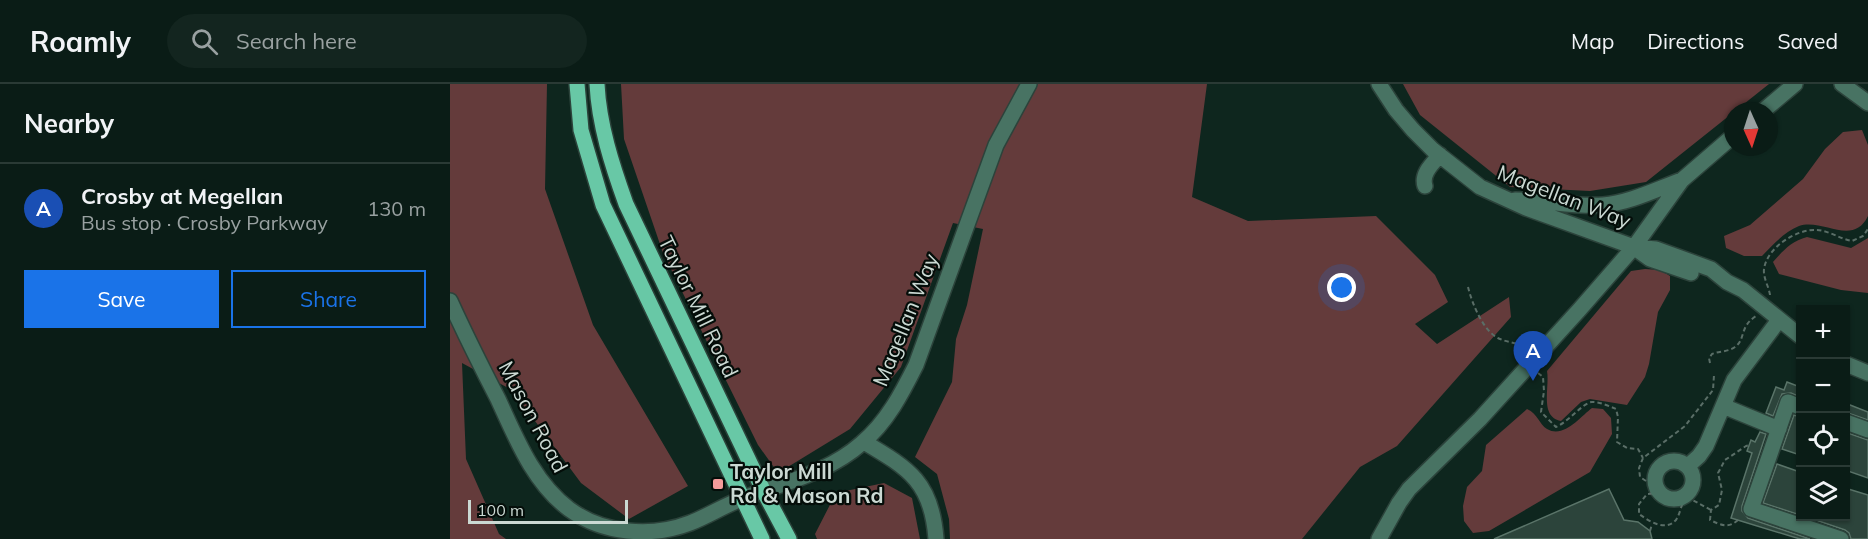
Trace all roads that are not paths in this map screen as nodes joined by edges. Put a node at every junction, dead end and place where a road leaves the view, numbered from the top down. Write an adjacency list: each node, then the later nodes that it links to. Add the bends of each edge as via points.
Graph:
1 (578, 84): 28 (main road, Taylor Mill Road, via 581,130 603,206)
2 (597, 84): 27 (main road, Taylor Mill Road, via 601,119 626,204)
3 (1029, 84): 25 (street, Magellan Way, via 996,145 912,372 880,425)
4 (1379, 84): 10 (street, Magellan Way, via 1402,117)
5 (1796, 84): 8 (street)
6 (1842, 84): 7 (street)
7 (1867, 101)
8 (1774, 102)
9 (1724, 144): 11 (street)
10 (1440, 155): 12 (street, via 1427,171); 13 (street, Magellan Way, via 1462,174)
11 (1682, 180): 13 (street, via 1605,205); 14 (street)
12 (1425, 186)
13 (1506, 200): 14 (street, Magellan Way)
14 (1634, 247): 16 (street, Magellan Way, via 1650,259 1743,290); 32 (street, via 1530,366 1409,489)
15 (450, 301): 28 (street, Mason Road, via 525,454 544,486 569,509 604,525 645,533 689,524)
16 (1779, 320): 17 (street, Magellan Way); 21 (street, via 1740,369)
17 (1796, 333)
18 (1850, 366): 19 (street)
19 (1868, 373)
20 (1796, 405): 23 (street, via 1788,402)
21 (1723, 406): 23 (street); 26 (street, via 1706,446)
22 (1850, 424): 24 (street)
23 (1779, 429): 33 (street, via 1751,508)
24 (1868, 430)
25 (864, 442): 27 (street, Magellan Way, via 803,478); 31 (street, via 919,483 931,505)
26 (1688, 466): 26 (street, via 1693,481 1685,496 1672,499 1656,494 1654,483 1660,466 1671,460)
27 (764, 492): 28 (street, Magellan Way); 30 (main road, Taylor Mill Road)
28 (743, 498): 29 (main road, Taylor Mill Road)
29 (762, 539)
30 (789, 539)
31 (936, 539)
32 (1379, 539)
33 (1840, 539)

